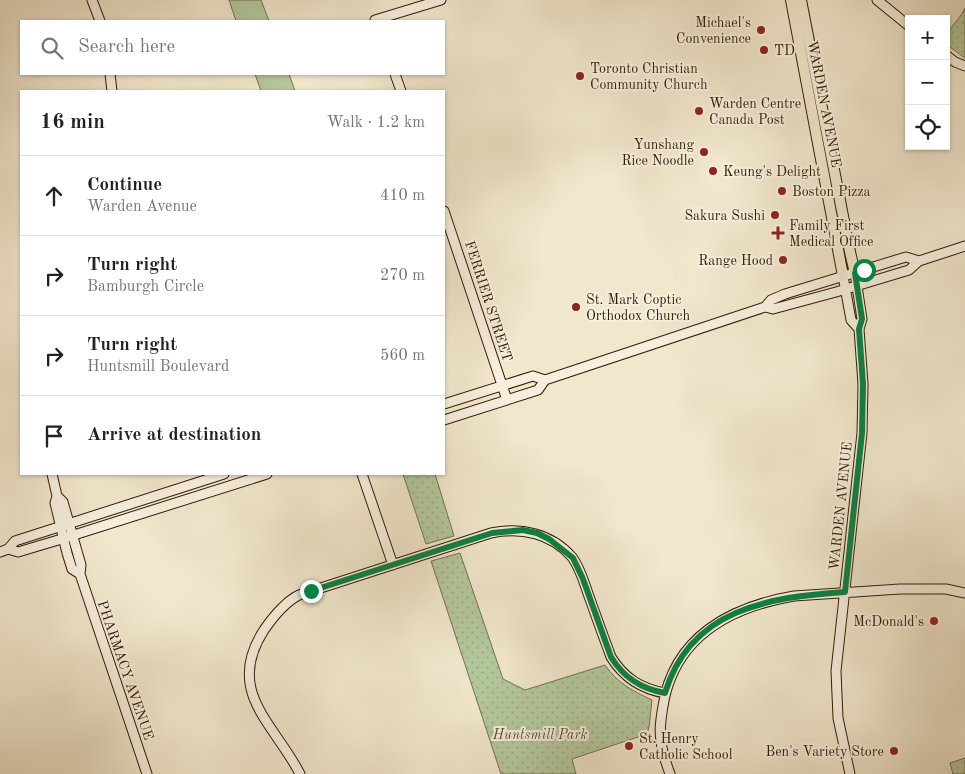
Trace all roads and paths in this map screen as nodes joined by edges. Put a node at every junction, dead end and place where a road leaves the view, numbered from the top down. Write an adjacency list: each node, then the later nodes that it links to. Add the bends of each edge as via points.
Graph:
1 (92, 0): 6 (main road)
2 (441, 0): 7 (main road)
3 (792, 0): 19 (main road, WARDEN AVENUE)
4 (801, 0): 18 (main road, WARDEN AVENUE)
5 (877, 0): 8 (main road)
6 (100, 20)
7 (375, 20)
8 (905, 23)
9 (950, 58): 10 (main road)
10 (965, 66)
11 (110, 75): 13 (main road)
12 (395, 75): 14 (main road)
13 (112, 90)
14 (402, 90)
15 (445, 214): 25 (main road, FERRIER STREET)
16 (965, 246): 17 (main road)
17 (919, 261): 18 (main road, via 906,257); 20 (main road, via 909,270)
18 (855, 273): 19 (main road); 20 (main road, WARDEN AVENUE)
19 (842, 276): 21 (main road, WARDEN AVENUE); 22 (main road, via 785,294 771,300)
20 (858, 286): 21 (main road); 23 (main road, WARDEN AVENUE, via 862,319)
21 (845, 290): 22 (main road, via 773,309); 23 (main road, WARDEN AVENUE, via 851,320)
22 (765, 307): 24 (main road)
23 (859, 329): 37 (main road, WARDEN AVENUE, via 863,416)
24 (546, 380): 25 (main road, via 533,376); 26 (main road, via 538,390)
25 (502, 385): 26 (main road, FERRIER STREET); 27 (main road)
26 (507, 400): 28 (main road)
27 (445, 404)
28 (445, 420)
29 (52, 475): 33 (main road, PHARMACY AVENUE, via 57,496 63,502)
30 (221, 475): 33 (main road)
31 (264, 475): 34 (main road)
32 (362, 475): 36 (main road)
33 (65, 525): 34 (main road, PHARMACY AVENUE); 35 (main road, via 15,541)
34 (68, 537): 35 (main road, via 18,552); 40 (main road, PHARMACY AVENUE, via 72,569 80,574)
35 (4, 550)
36 (393, 565): 39 (main road, via 499,532 523,530 543,536 573,558 617,667 643,688); 41 (main road, via 292,598 266,627 256,644 250,664 255,703)
37 (845, 592): 38 (main road, via 946,589); 39 (main road, via 777,598 722,619 699,636 682,655); 43 (main road, WARDEN AVENUE, via 836,688 838,718)
38 (965, 593)
39 (665, 693): 42 (main road, via 660,723)
40 (147, 774)
41 (300, 774)
42 (670, 774)
43 (850, 774)

